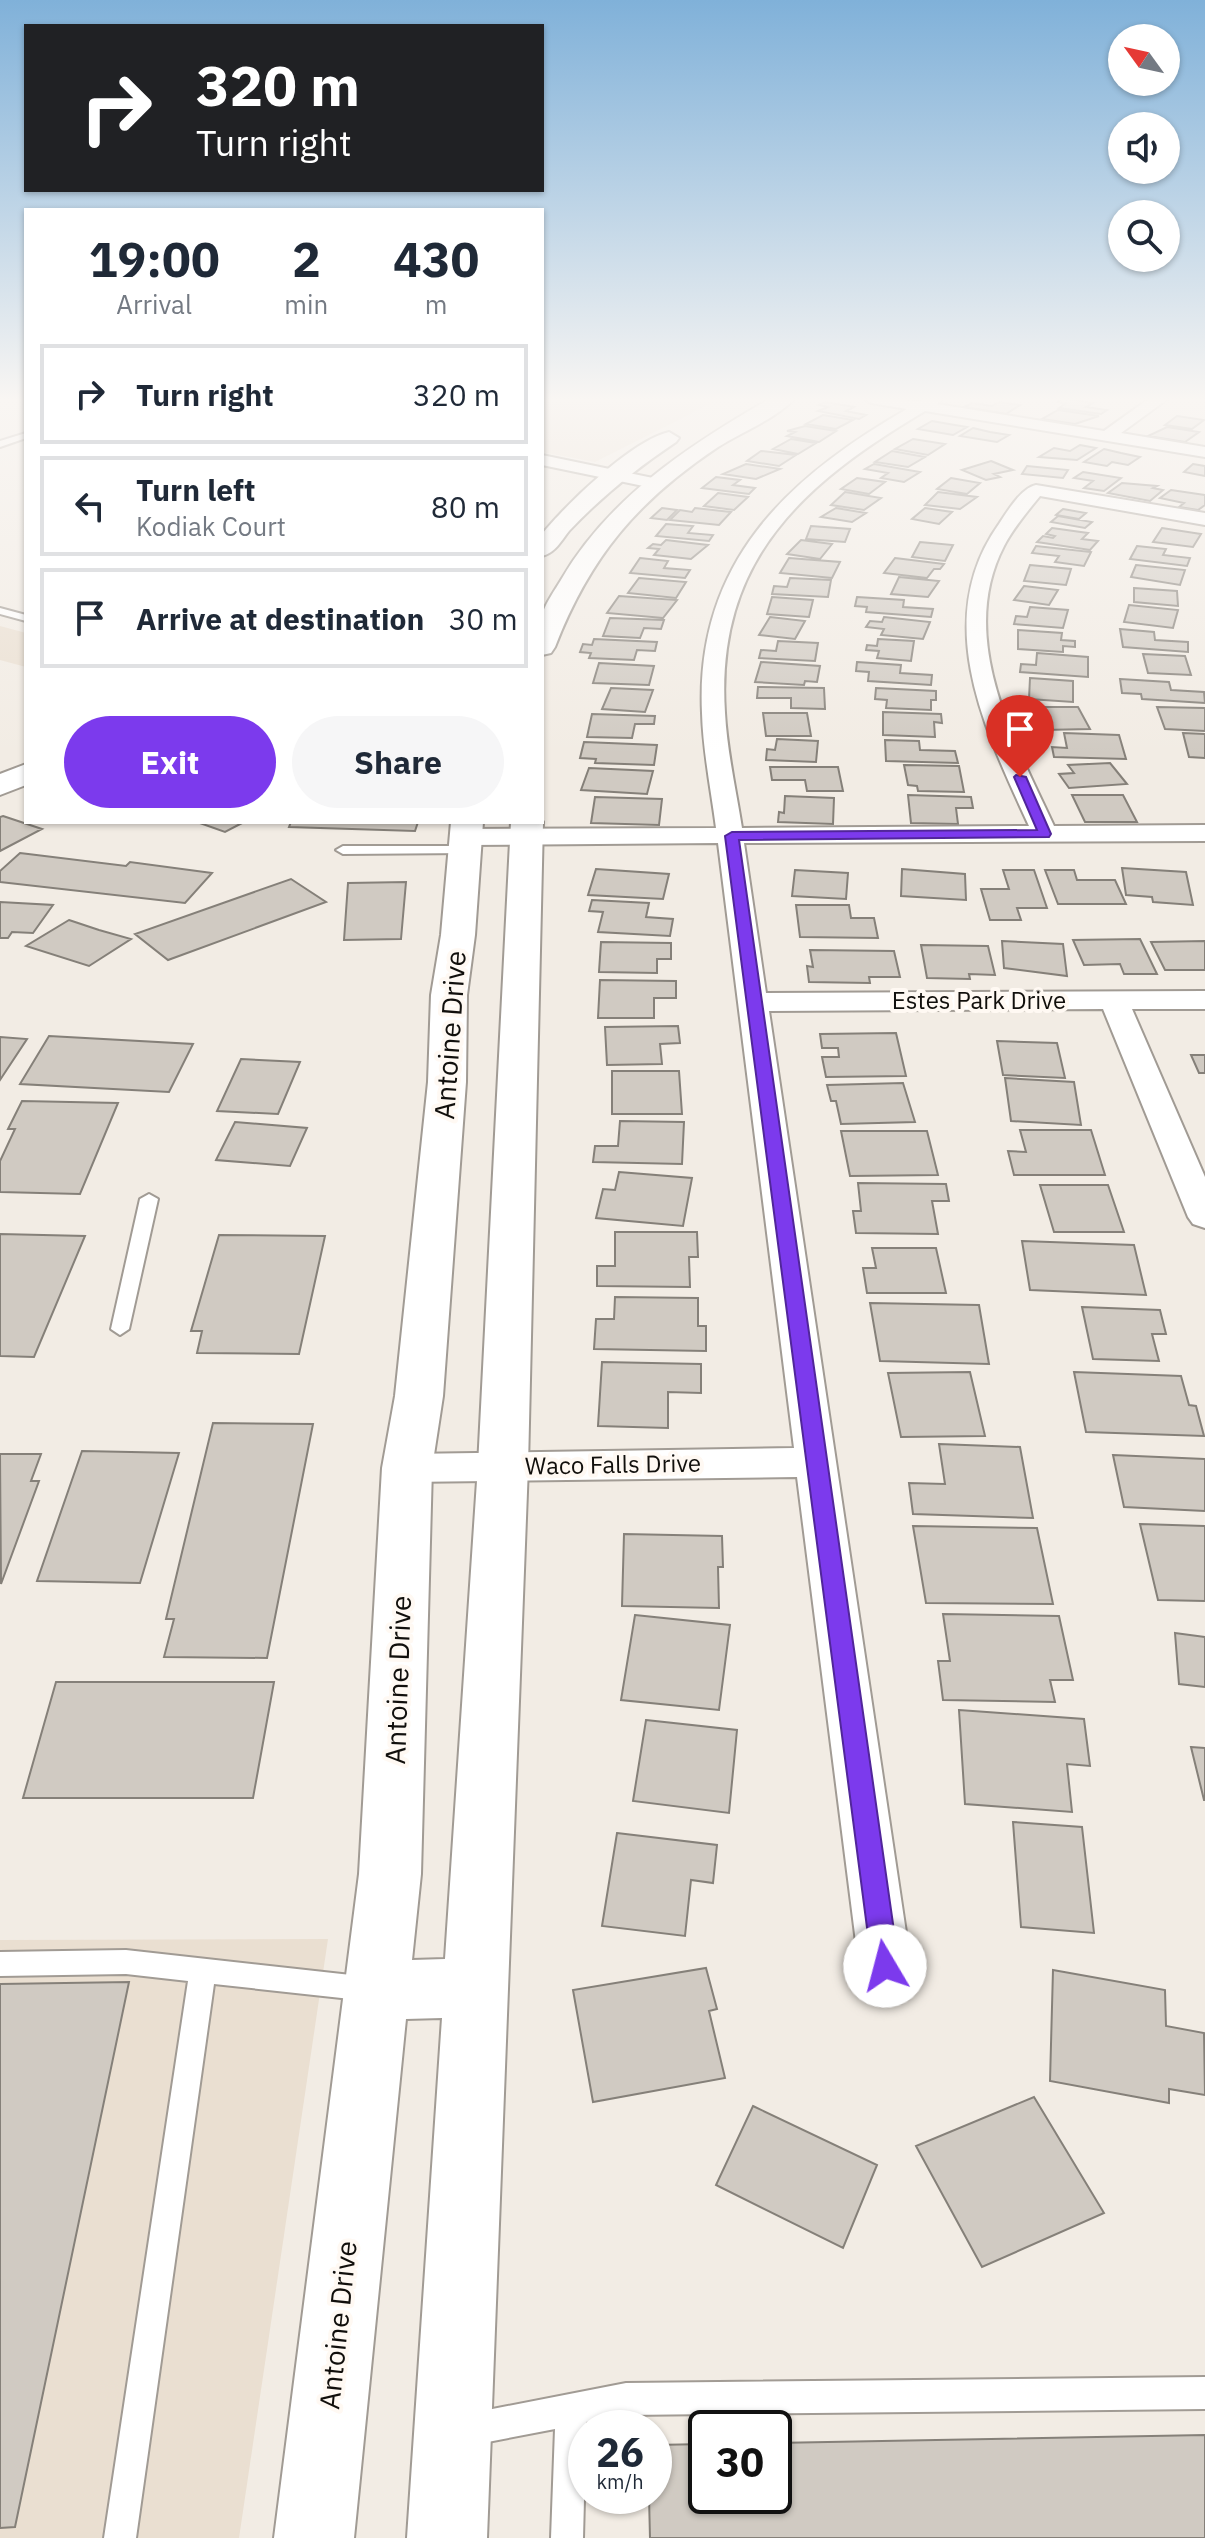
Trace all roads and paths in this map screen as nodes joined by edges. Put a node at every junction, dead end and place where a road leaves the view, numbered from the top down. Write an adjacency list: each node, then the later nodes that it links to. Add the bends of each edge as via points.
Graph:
1 (572, 516): 5 (main road)
2 (620, 516): 8 (main road, via 580,565)
3 (775, 516): 15 (street, via 740,569 727,600 713,672 713,712)
4 (1014, 516): 13 (street, via 981,580 975,646 996,720)
5 (544, 546)
6 (0, 611): 7 (lane)
7 (24, 617)
8 (544, 637)
9 (24, 774): 10 (main road)
10 (0, 786)
11 (527, 829): 14 (street); 15 (street); 24 (main road)
12 (1205, 833): 13 (street)
13 (1045, 834): 15 (street)
14 (466, 836): 16 (lane); 25 (main road, Antoine Drive, via 421,1382)
15 (732, 836): 19 (street)
16 (343, 850)
17 (1205, 1000): 18 (street, Estes Park Drive)
18 (1114, 1001): 19 (street, Estes Park Drive); 21 (street)
19 (754, 1002): 23 (street)
20 (149, 1199): 22 (lane)
21 (1205, 1217)
22 (120, 1329)
23 (818, 1462): 24 (street, Waco Falls Drive); 27 (street)
24 (503, 1466): 25 (street, Waco Falls Drive); 29 (main road)
25 (407, 1468): 30 (main road, Antoine Drive, via 390,1874)
26 (0, 1964): 28 (lane, via 126,1962)
27 (885, 1966)
28 (203, 1969): 30 (lane); 36 (lane)
29 (475, 1988): 30 (main road); 34 (main road)
30 (376, 1990): 37 (main road, Antoine Drive)
31 (1205, 2393): 32 (lane, via 626,2399)
32 (571, 2410)
33 (568, 2411): 34 (lane)
34 (452, 2432): 38 (main road)
35 (568, 2506): 39 (lane)
36 (120, 2538)
37 (314, 2538)
38 (447, 2538)
39 (567, 2538)

